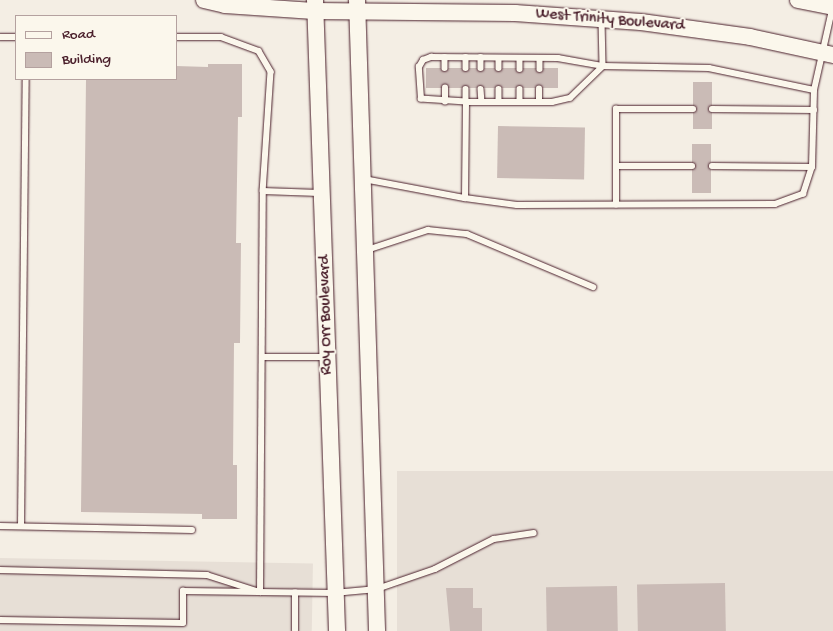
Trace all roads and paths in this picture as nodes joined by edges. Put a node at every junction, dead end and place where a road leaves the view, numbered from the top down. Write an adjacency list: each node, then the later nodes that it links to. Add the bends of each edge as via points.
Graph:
1 (204, 0): 3 (main road, West Trinity Boulevard, via 225,5)
2 (798, 0): 5 (main road)
3 (314, 6): 4 (main road, West Trinity Boulevard); 47 (main road, Roy Orr Boulevard)
4 (358, 6): 6 (main road, West Trinity Boulevard); 45 (main road)
5 (833, 7): 10 (lane)
6 (602, 19): 10 (main road, West Trinity Boulevard, via 750,36); 17 (lane)
7 (0, 37): 8 (lane)
8 (15, 37)
9 (178, 37): 46 (lane, via 221,36 259,50 271,72)
10 (827, 54): 31 (lane)
11 (445, 57): 12 (lane); 18 (lane); 32 (lane, via 423,60 418,67 421,99)
12 (466, 57): 13 (lane); 19 (lane)
13 (481, 57): 14 (lane); 20 (lane)
14 (499, 58): 15 (lane); 21 (lane)
15 (520, 58): 16 (lane); 22 (lane)
16 (540, 58): 17 (lane); 23 (lane)
17 (603, 66): 31 (lane, via 709,68); 37 (lane, via 570,98)
18 (445, 68)
19 (466, 68)
20 (481, 68)
21 (499, 68)
22 (520, 69)
23 (540, 69)
24 (26, 80): 55 (lane)
25 (445, 88): 32 (lane)
26 (466, 89): 33 (lane)
27 (481, 89): 34 (lane)
28 (499, 89): 35 (lane)
29 (520, 89): 36 (lane)
30 (539, 89): 37 (lane)
31 (814, 90): 40 (lane)
32 (445, 102): 33 (lane)
33 (466, 102): 34 (lane); 48 (lane)
34 (482, 102): 35 (lane)
35 (499, 102): 36 (lane)
36 (520, 102): 37 (lane)
37 (539, 102)
38 (693, 109): 41 (lane, via 616,109)
39 (712, 109): 40 (lane)
40 (814, 110): 44 (lane)
41 (616, 166): 42 (lane); 49 (lane)
42 (692, 166)
43 (712, 166): 44 (lane)
44 (812, 167): 49 (lane, via 802,194 775,204)
45 (362, 178): 48 (lane); 50 (main road)
46 (263, 191): 47 (lane); 52 (lane)
47 (324, 193): 53 (main road, Roy Orr Boulevard)
48 (466, 198): 49 (lane, via 517,205)
49 (616, 205)
50 (363, 251): 51 (lane, via 428,230 467,234); 59 (main road)
51 (593, 287)
52 (262, 357): 53 (lane); 60 (lane)
53 (328, 357): 62 (main road, Roy Orr Boulevard)
54 (0, 526): 55 (lane)
55 (21, 526): 56 (lane)
56 (192, 530)
57 (534, 533): 59 (lane, via 494,539 435,569)
58 (0, 570): 60 (lane, via 207,575)
59 (377, 589): 62 (lane); 66 (main road)
60 (260, 592): 61 (lane); 63 (lane, via 183,591 183,623)
61 (295, 593): 62 (lane); 64 (lane)
62 (334, 593): 65 (main road, Roy Orr Boulevard)
63 (0, 620)
64 (295, 631)
65 (337, 631)
66 (377, 631)

